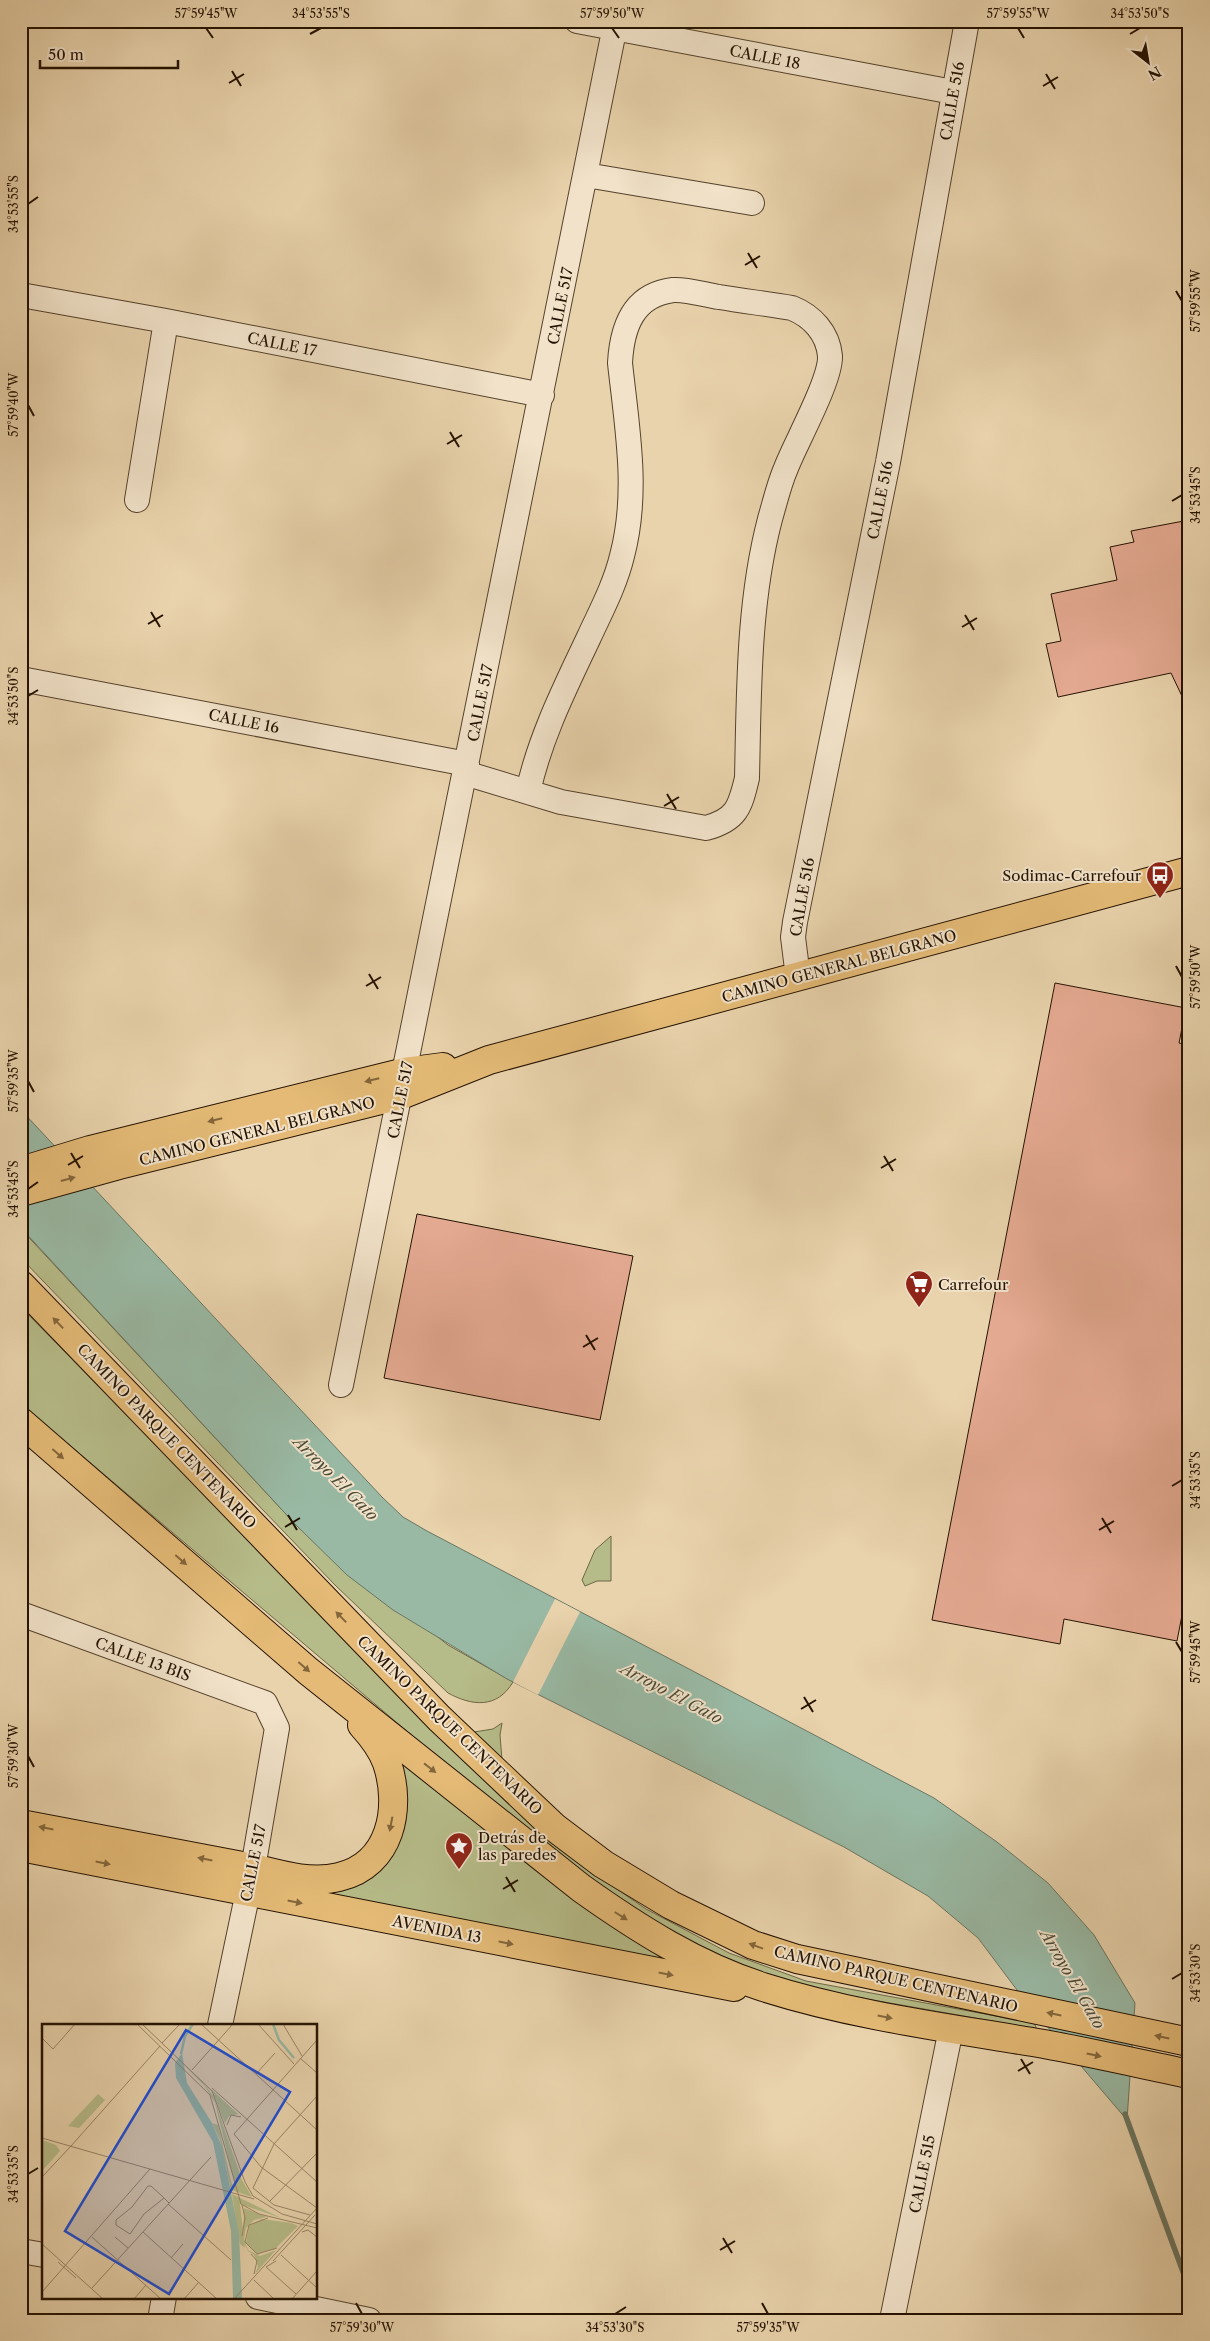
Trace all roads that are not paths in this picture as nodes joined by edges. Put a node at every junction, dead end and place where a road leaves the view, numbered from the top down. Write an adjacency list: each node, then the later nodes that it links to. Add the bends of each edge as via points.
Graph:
1 (577, 21): 3 (street, CALLE 18)
2 (967, 21): 4 (street, CALLE 516)
3 (616, 25): 4 (street, CALLE 18); 5 (street, CALLE 517)
4 (954, 92): 15 (street, CALLE 516, via 888,462 795,922 793,937)
5 (586, 175): 6 (street); 9 (street, CALLE 517)
6 (752, 203)
7 (21, 295): 8 (street, CALLE 17)
8 (166, 321): 9 (street, CALLE 17); 10 (street)
9 (542, 395): 12 (street, CALLE 517)
10 (137, 500)
11 (21, 679): 12 (street, CALLE 16)
12 (466, 768): 13 (street, CALLE 16); 16 (street, CALLE 517)
13 (528, 792): 13 (street, CALLE 16, via 561,802 706,828 724,823 735,813 747,778 750,648 763,552 785,469 823,384 830,356 824,336 803,312 675,290 654,295 638,306 621,344 632,493 622,557 611,590 550,721 534,763)
14 (1189, 871): 15 (main road, CAMINO GENERAL BELGRANO)
15 (798, 977): 16 (main road, CAMINO GENERAL BELGRANO)
16 (403, 1084): 17 (main road, CAMINO GENERAL BELGRANO, one-way to 17, via 90,1150); 18 (main road, CAMINO GENERAL BELGRANO, one-way to 16); 20 (street, CALLE 517)
17 (21, 1171)
18 (21, 1192)
19 (21, 1285): 31 (main road, CAMINO PARQUE CENTENARIO, one-way to 19, via 796,1959 753,1945 670,1905 603,1864 554,1827 439,1718)
20 (341, 1385)
21 (21, 1422): 23 (main road, one-way to 23)
22 (21, 1614): 24 (street, CALLE 13 BIS)
23 (332, 1690): 27 (main road, AVENIDA 13, one-way to 27, via 369,1733 386,1761 393,1799 392,1818 384,1844 365,1866 338,1878); 28 (main road, one-way to 28, via 581,1888 640,1928 673,1948 762,1987)
24 (265, 1703): 27 (street, CALLE 517, via 277,1728)
25 (21, 1824): 27 (main road, AVENIDA 13, one-way to 25)
26 (21, 1847): 27 (main road, AVENIDA 13, one-way to 27)
27 (250, 1880): 28 (main road, AVENIDA 13, one-way to 28); 29 (street, CALLE 517)
28 (853, 2011): 30 (main road, one-way to 30)
29 (220, 2024)
30 (951, 2029): 32 (main road, one-way to 32); 39 (street, CALLE 515)
31 (1189, 2042)
32 (1189, 2074)
33 (21, 2251): 34 (street)
34 (42, 2255)
35 (164, 2298): 37 (street)
36 (263, 2298): 38 (street)
37 (160, 2320)
38 (369, 2320)
39 (892, 2320)

